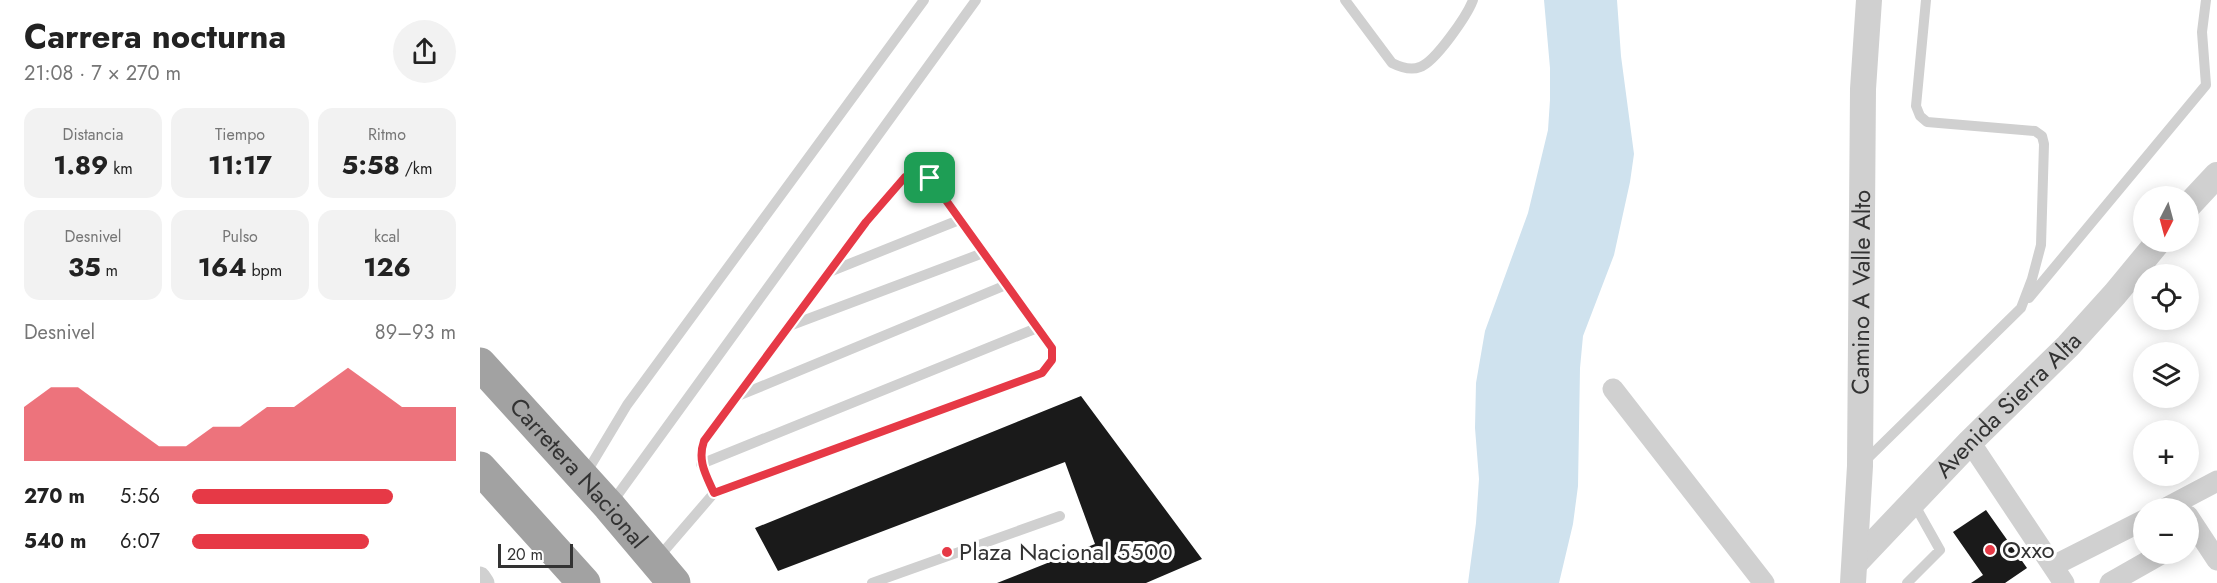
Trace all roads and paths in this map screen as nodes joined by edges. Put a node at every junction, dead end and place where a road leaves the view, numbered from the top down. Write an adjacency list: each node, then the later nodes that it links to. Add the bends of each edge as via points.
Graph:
1 (924, 0): 27 (lane, via 627,405)
2 (976, 0): 32 (lane)
3 (1345, 0): 4 (lane, via 1392,63 1402,68 1419,68 1433,58)
4 (1473, 0)
5 (1869, 0): 25 (street, Camino A Valle Alto, via 1863,89)
6 (1926, 0): 17 (lane, via 1917,106 1920,116 1927,122 2035,131 2042,136 2041,244)
7 (2206, 0): 9 (lane, via 2202,32)
8 (2217, 76): 9 (lane)
9 (2206, 85): 17 (lane)
10 (2217, 175): 11 (street)
11 (2199, 194)
12 (959, 220): 14 (lane); 15 (lane); 15 (lane, via 930,178 919,172 905,177)
13 (2150, 252): 23 (street, Avenida Sierra Alta, via 2068,346)
14 (983, 253): 16 (lane); 18 (lane)
15 (829, 272): 18 (lane)
16 (1006, 285): 19 (lane); 22 (lane)
17 (2021, 308): 25 (lane)
18 (789, 326): 22 (lane)
19 (1038, 328): 24 (lane); 29 (lane, via 1052,348 1052,360 1042,373)
20 (480, 364): 27 (highway, Carretera Nacional)
21 (1613, 389): 45 (street)
22 (736, 397): 24 (lane, via 704,441)
23 (1970, 442): 30 (street, Avenida Sierra Alta); 40 (street)
24 (701, 464): 29 (lane)
25 (1860, 466): 39 (street, Camino A Valle Alto)
26 (480, 468): 43 (highway)
27 (583, 477): 32 (highway, Carretera Nacional)
28 (2217, 481): 31 (street)
29 (714, 493): 38 (lane)
30 (1913, 501): 39 (street, Avenida Sierra Alta); 46 (lane, via 1940,550)
31 (2199, 501)
32 (609, 506): 38 (highway, Carretera Nacional)
33 (1060, 516): 44 (lane)
34 (2133, 527): 40 (street)
35 (2199, 537): 36 (street)
36 (2217, 560)
37 (2143, 564): 47 (street)
38 (665, 572)
39 (1854, 573)
40 (2059, 574)
41 (480, 578): 42 (street)
42 (484, 583)
43 (584, 583)
44 (872, 583)
45 (1764, 583)
46 (1907, 583)
47 (2110, 583)

